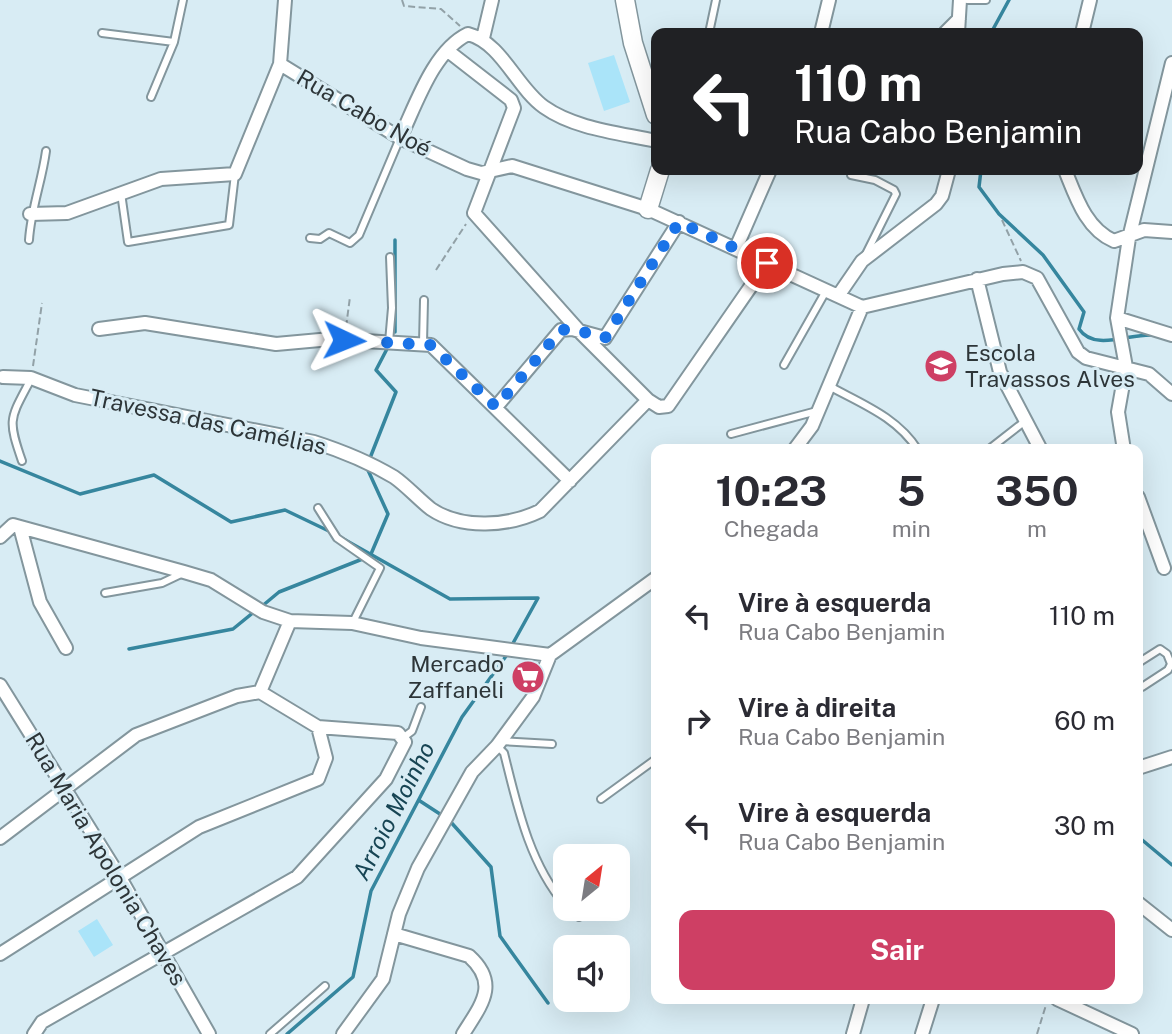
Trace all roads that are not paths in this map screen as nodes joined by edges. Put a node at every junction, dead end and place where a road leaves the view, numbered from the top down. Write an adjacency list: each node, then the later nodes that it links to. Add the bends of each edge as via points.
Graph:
1 (183, 0): 19 (lane)
2 (285, 0): 22 (street)
3 (492, 0): 18 (street)
4 (625, 0): 24 (street)
5 (716, 0): 12 (lane)
6 (829, 0): 13 (street)
7 (960, 0): 11 (street)
8 (967, 0): 9 (lane)
9 (986, 0)
10 (1090, 0): 16 (street)
11 (959, 19): 14 (street); 15 (street)
12 (710, 28)
13 (822, 28)
14 (950, 28)
15 (958, 28)
16 (1083, 28)
17 (102, 33): 19 (lane)
18 (482, 37): 20 (street, via 468,34); 26 (street, via 545,108 567,120)
19 (174, 42): 23 (lane)
20 (448, 51): 25 (street); 28 (street, via 511,100 514,108)
21 (1172, 63): 41 (street)
22 (280, 64): 25 (street, Rua Cabo Noé); 29 (street)
23 (151, 97)
24 (651, 99)
25 (400, 138): 28 (street, Rua Cabo Noé, via 467,169); 40 (lane, via 359,235 350,243 329,233 320,239)
26 (651, 140)
27 (46, 151): 37 (lane)
28 (492, 171): 36 (street, Rua Cabo Noé, via 512,166); 53 (street, via 474,213)
29 (235, 174): 35 (street, via 161,179); 35 (lane, via 229,225 128,242)
30 (658, 175): 36 (street)
31 (768, 175): 43 (street)
32 (851, 175): 45 (lane, via 875,180 896,194)
33 (948, 175): 45 (street, via 936,204)
34 (1067, 175): 41 (street, via 1093,227 1114,241)
35 (121, 193): 37 (street, via 68,214)
36 (648, 209): 38 (street, Rua Cabo Noé)
37 (30, 215): 42 (lane)
38 (679, 222): 43 (street, Rua Cabo Noé); 53 (street, via 605,338)
39 (1172, 232): 41 (street, via 1144,230)
40 (310, 238)
41 (1129, 238): 51 (street)
42 (29, 240)
43 (736, 248): 46 (street, Rua Cabo Noé)
44 (390, 257): 55 (lane)
45 (862, 261): 48 (street)
46 (767, 263): 48 (street, Rua Cabo Noé); 63 (street, via 668,406 659,407)
47 (977, 279): 50 (street); 58 (street, via 1000,269 1037,278 1078,352 1098,364); 66 (street, via 1000,372)
48 (832, 294): 50 (street, Rua Cabo Noé); 57 (lane)
49 (424, 300): 56 (lane)
50 (862, 307): 61 (street)
51 (1116, 318): 54 (street); 58 (street)
52 (99, 329): 55 (street, via 145,323 276,344)
53 (581, 333): 63 (street); 64 (street, via 561,330)
54 (1172, 335)
55 (389, 342): 56 (street)
56 (422, 343): 64 (street, via 431,345)
57 (784, 365)
58 (1126, 367): 62 (street, via 1149,374); 72 (street, via 1118,412)
59 (3, 377): 60 (street, Travessa das Camélias)
60 (31, 378): 73 (lane, via 14,411 11,428); 74 (street, Travessa das Camélias, via 75,394 314,442 347,453 395,478 432,510 456,520 521,520 540,510)
61 (829, 386): 65 (street); 69 (lane, via 880,412 906,431)
62 (1172, 394)
63 (648, 400): 74 (street)
64 (496, 407): 74 (street)
65 (818, 410): 67 (lane); 68 (street)
66 (1024, 422): 70 (lane); 71 (street)
67 (731, 434)
68 (798, 444)
69 (914, 444)
70 (996, 444)
71 (1037, 444)
72 (1123, 444)
73 (22, 461)
74 (570, 481)
75 (318, 508): 85 (lane, via 337,538 380,568)
76 (1143, 511): 80 (street)
77 (0, 521): 78 (street)
78 (16, 526): 79 (street); 81 (street); 86 (street, via 40,602)
79 (0, 537)
80 (1164, 568)
81 (184, 572): 83 (lane, via 162,583); 84 (street, via 211,580 264,612)
82 (651, 582): 87 (street)
83 (105, 593)
84 (290, 621): 85 (street); 91 (street)
85 (352, 623): 87 (street, via 421,638)
86 (66, 648)
87 (550, 655): 95 (street, via 533,698)
88 (1143, 660): 90 (lane, via 1160,649 1171,664)
89 (0, 685): 100 (street, Rua Maria Apolonia Chaves)
90 (1143, 686)
91 (260, 692): 93 (street); 100 (street, via 237,696 136,735)
92 (421, 707): 94 (lane, via 412,731)
93 (318, 727): 94 (street); 103 (street, via 326,758 318,779 200,827)
94 (401, 735): 108 (street, via 405,742 386,779 297,877)
95 (499, 744): 96 (lane); 104 (lane, via 522,826); 107 (street, via 472,772 418,868)
96 (552, 744)
97 (1172, 757): 99 (street)
98 (651, 763): 101 (lane)
99 (1143, 766)
100 (65, 788): 102 (street); 103 (street, Rua Maria Apolonia Chaves)
101 (601, 799)
102 (0, 838)
103 (119, 876): 108 (street, Rua Maria Apolonia Chaves); 109 (street)
104 (553, 887)
105 (1143, 907): 106 (street)
106 (1172, 930)
107 (394, 934): 117 (street, via 383,979); 118 (street, via 470,956 478,964 488,987)
108 (165, 953): 114 (street, via 42,1022); 115 (street, Rua Maria Apolonia Chaves)
109 (0, 954)
110 (325, 986): 116 (lane)
111 (862, 1004): 119 (street)
112 (931, 1004): 120 (street)
113 (1067, 1004): 121 (street)
114 (34, 1034)
115 (209, 1034)
116 (270, 1034)
117 (343, 1034)
118 (463, 1034)
119 (853, 1034)
120 (922, 1034)
121 (1132, 1034)

